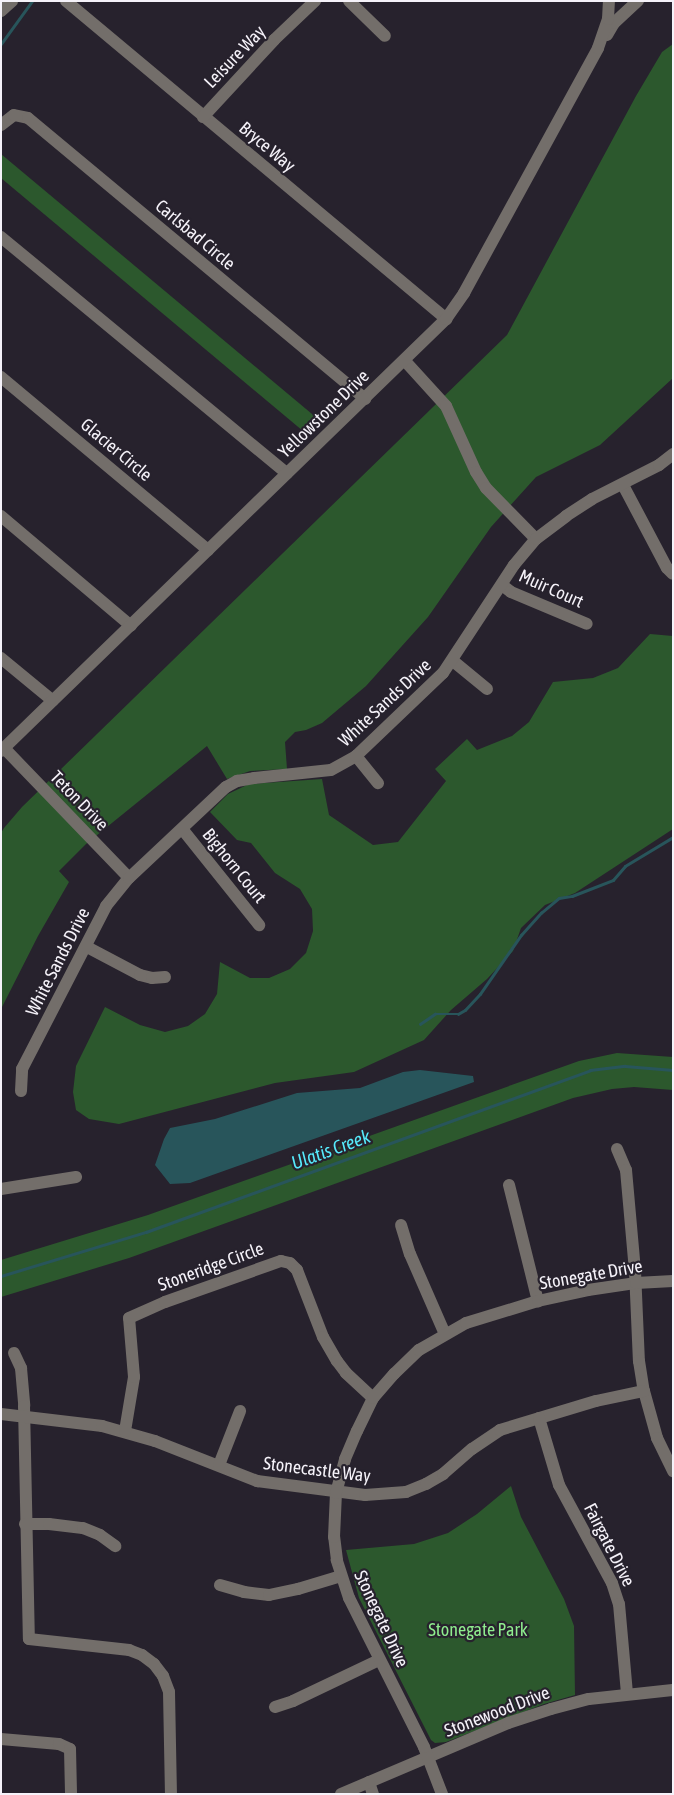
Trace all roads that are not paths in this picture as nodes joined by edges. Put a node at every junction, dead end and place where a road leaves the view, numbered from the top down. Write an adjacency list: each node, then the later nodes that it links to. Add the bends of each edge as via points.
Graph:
1 (12, 1): 7 (street)
2 (66, 1): 10 (street, Bryce Way)
3 (315, 1): 10 (street, Leisure Way)
4 (349, 1): 8 (street)
5 (609, 1): 9 (street, Yellowstone Drive, via 608,19)
6 (638, 1): 9 (street, Yellowstone Drive, via 614,23)
7 (1, 11)
8 (385, 36)
9 (598, 48): 13 (street, Yellowstone Drive, via 464,293)
10 (203, 117): 13 (street, Bryce Way)
11 (1, 125): 16 (street, Carlsbad Circle, via 18,110)
12 (1, 237): 18 (street)
13 (446, 319): 14 (street, Yellowstone Drive)
14 (405, 361): 16 (street, Yellowstone Drive); 21 (street, via 446,406 486,488)
15 (1, 377): 22 (street, Glacier Circle)
16 (365, 399): 18 (street, Yellowstone Drive)
17 (673, 454): 19 (street, White Sands Drive)
18 (287, 474): 22 (street, Yellowstone Drive)
19 (623, 485): 21 (street, White Sands Drive, via 572,511); 23 (street)
20 (1, 516): 26 (street)
21 (536, 539): 24 (street, White Sands Drive)
22 (208, 550): 26 (street, Yellowstone Drive)
23 (673, 574)
24 (502, 585): 25 (street, Muir Court, via 511,592); 28 (street, White Sands Drive)
25 (587, 624)
26 (131, 626): 30 (street, Yellowstone Drive)
27 (1, 658): 30 (street)
28 (453, 661): 29 (street); 32 (street, White Sands Drive)
29 (487, 689)
30 (53, 701): 31 (street, Yellowstone Drive)
31 (3, 750): 35 (street, Teton Drive)
32 (356, 756): 33 (street); 34 (street, White Sands Drive, via 331,770 237,781 226,787)
33 (378, 783)
34 (183, 830): 35 (street, White Sands Drive); 36 (street, Bighorn Court)
35 (129, 878): 37 (street, White Sands Drive, via 106,906)
36 (259, 925)
37 (87, 947): 38 (street, via 140,975); 39 (street, White Sands Drive, via 22,1069)
38 (165, 978)
39 (21, 1091)
40 (617, 1149): 46 (street, via 626,1170)
41 (76, 1177): 43 (street)
42 (509, 1185): 47 (street)
43 (1, 1190)
44 (401, 1226): 48 (street)
45 (673, 1281): 46 (street, Stonegate Drive)
46 (636, 1283): 47 (street, Stonegate Drive); 50 (street, via 639,1361)
47 (538, 1301): 48 (street, Stonegate Drive, via 489,1315)
48 (445, 1334): 51 (street, Stonegate Drive, via 419,1350)
49 (14, 1353): 54 (street, via 21,1368)
50 (644, 1391): 55 (street, Stonecastle Way); 58 (street, via 657,1438)
51 (373, 1398): 56 (street, Stoneridge Circle, via 337,1361 323,1337 297,1270 290,1263 281,1261 164,1302 130,1318 134,1378); 59 (street, Stonegate Drive, via 345,1459)
52 (240, 1411): 57 (street)
53 (1, 1414): 54 (street, Stonecastle Way)
54 (24, 1416): 56 (street, Stonecastle Way, via 75,1421); 60 (street)
55 (539, 1418): 59 (street, Stonecastle Way, via 484,1438 444,1474 406,1492); 66 (street, Fairgate Drive, via 559,1485 612,1583 619,1604)
56 (125, 1431): 57 (street, Stonecastle Way)
57 (219, 1465): 59 (street, Stonecastle Way, via 257,1481)
58 (673, 1471)
59 (336, 1493): 62 (street, Stonegate Drive, via 334,1537)
60 (26, 1524): 61 (street, via 83,1528); 72 (street, via 29,1638 129,1650 154,1664 169,1692)
61 (115, 1546)
62 (341, 1576): 63 (street, via 298,1590 269,1595 244,1592); 64 (street, Stonegate Drive)
63 (220, 1584)
64 (379, 1660): 67 (street); 69 (street, Stonegate Drive)
65 (673, 1690): 66 (street, Stonewood Drive)
66 (628, 1694): 69 (street, Stonewood Drive, via 550,1709 508,1723)
67 (275, 1707)
68 (1, 1739): 71 (street, via 59,1744 70,1749)
69 (429, 1758): 70 (street, Stonewood Drive); 74 (street, Stonegate Drive)
70 (371, 1788): 73 (street, Stonewood Drive)
71 (71, 1794)
72 (171, 1794)
73 (341, 1794)
74 (442, 1794)

